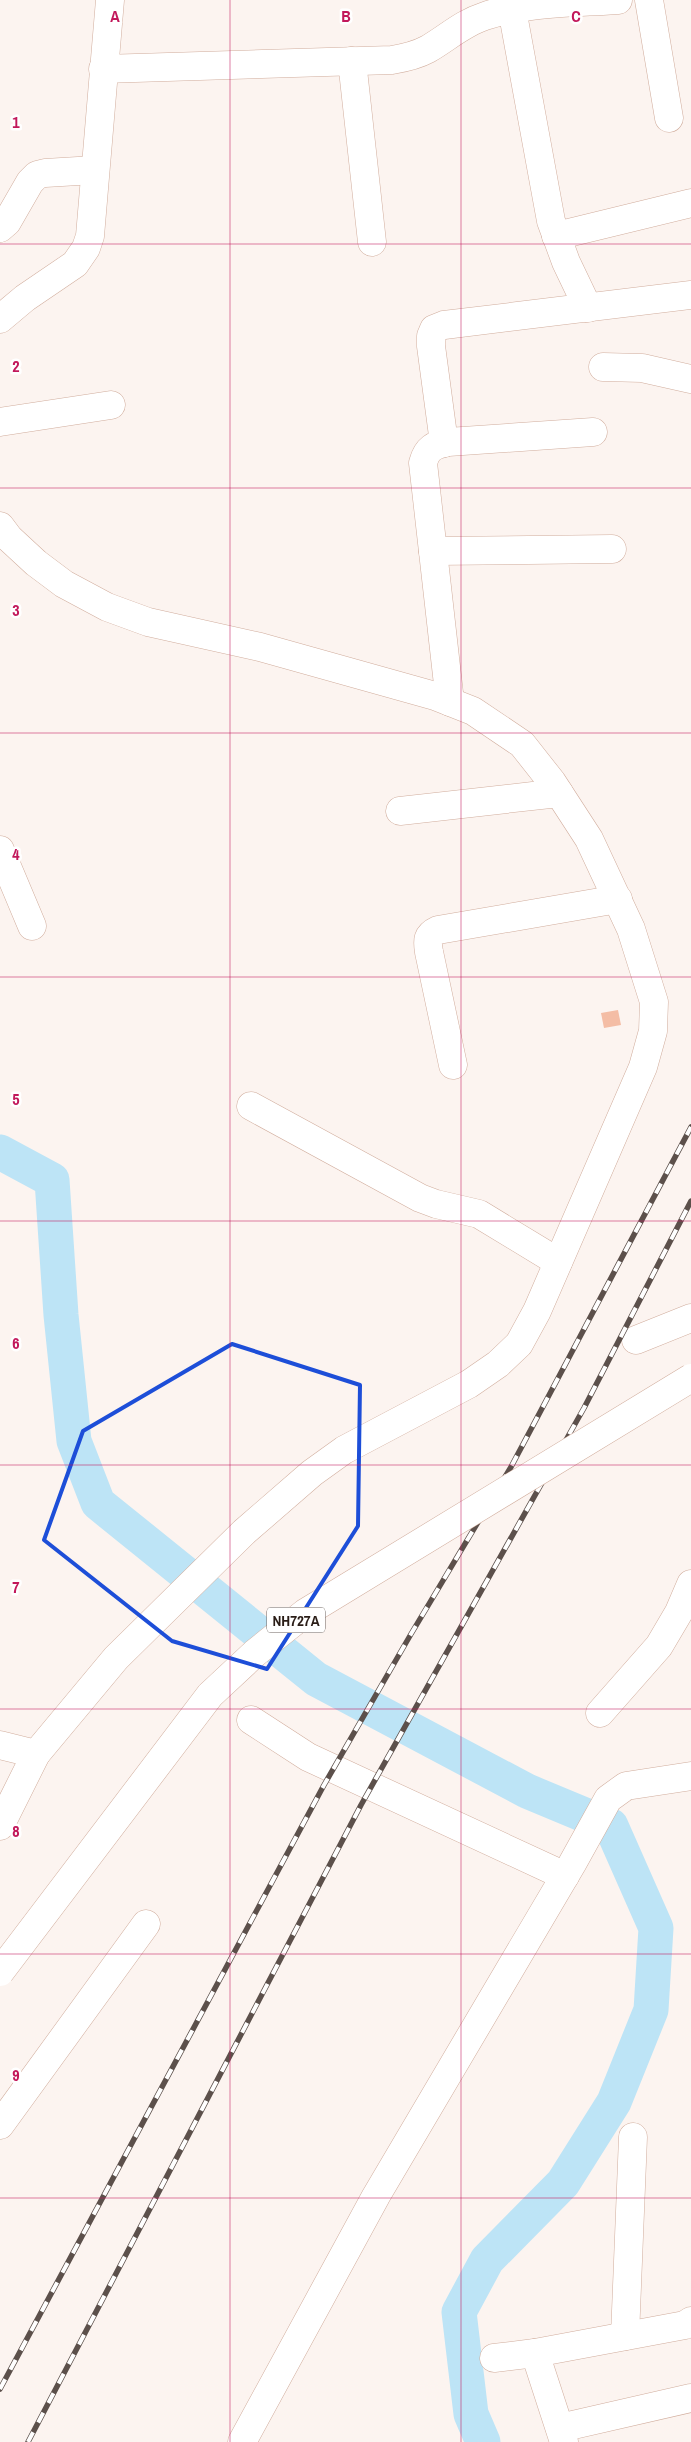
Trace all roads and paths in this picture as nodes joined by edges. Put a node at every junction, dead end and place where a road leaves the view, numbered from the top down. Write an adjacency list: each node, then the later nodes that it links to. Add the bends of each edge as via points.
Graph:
1 (110, 0): 6 (main road)
2 (618, 0): 4 (main road)
3 (649, 0): 7 (main road)
4 (512, 9): 5 (main road, via 466,24 408,57); 11 (main road)
5 (352, 61): 6 (main road); 12 (main road)
6 (103, 69): 8 (main road)
7 (669, 118)
8 (95, 170): 10 (main road, via 37,175); 15 (main road, via 90,236 81,256 69,269)
9 (691, 204): 11 (main road)
10 (0, 228)
11 (556, 236): 14 (main road)
12 (372, 242)
13 (691, 295): 14 (main road)
14 (588, 308): 21 (main road, via 444,325 434,329 431,346)
15 (0, 319)
16 (603, 367): 17 (main road, via 642,368)
17 (691, 379)
18 (110, 405): 19 (main road)
19 (0, 422)
20 (593, 432): 21 (main road)
21 (444, 443): 24 (main road, via 436,444 426,452 423,463)
22 (0, 526): 25 (main road, via 36,563 64,584 107,608 148,622 260,647)
23 (612, 549): 24 (main road)
24 (433, 551): 25 (main road)
25 (450, 702): 26 (main road, via 473,712 522,744)
26 (559, 793): 27 (main road); 29 (main road, via 589,839)
27 (400, 811)
28 (0, 850): 30 (main road)
29 (618, 899): 31 (main road, via 430,934 427,940 429,952); 33 (main road, via 645,967 654,1002 653,1032 643,1067)
30 (32, 926)
31 (454, 1065)
32 (251, 1106): 33 (main road, via 420,1198 479,1214)
33 (558, 1262): 41 (main road, via 519,1344 498,1364 468,1384 344,1450 312,1473 244,1532 116,1658)
34 (691, 1318): 35 (main road)
35 (636, 1340)
36 (691, 1378): 46 (main road, NH727A, bridge, via 305,1613 254,1653 210,1695)
37 (691, 1584): 38 (main road, via 679,1612 658,1646)
38 (600, 1713)
39 (251, 1720): 44 (main road, via 308,1757)
40 (0, 1745): 41 (main road)
41 (36, 1754): 43 (main road)
42 (690, 1781): 44 (main road, via 626,1786 608,1799)
43 (3, 1812)
44 (569, 1870): 55 (main road, via 376,2196)
45 (146, 1924): 47 (main road)
46 (0, 1972)
47 (0, 2125)
48 (633, 2137): 50 (main road)
49 (691, 2321): 50 (main road, via 685,2325)
50 (625, 2336): 51 (main road)
51 (535, 2353): 52 (main road); 54 (main road)
52 (494, 2358)
53 (691, 2398): 54 (main road)
54 (562, 2435)
55 (242, 2442)

